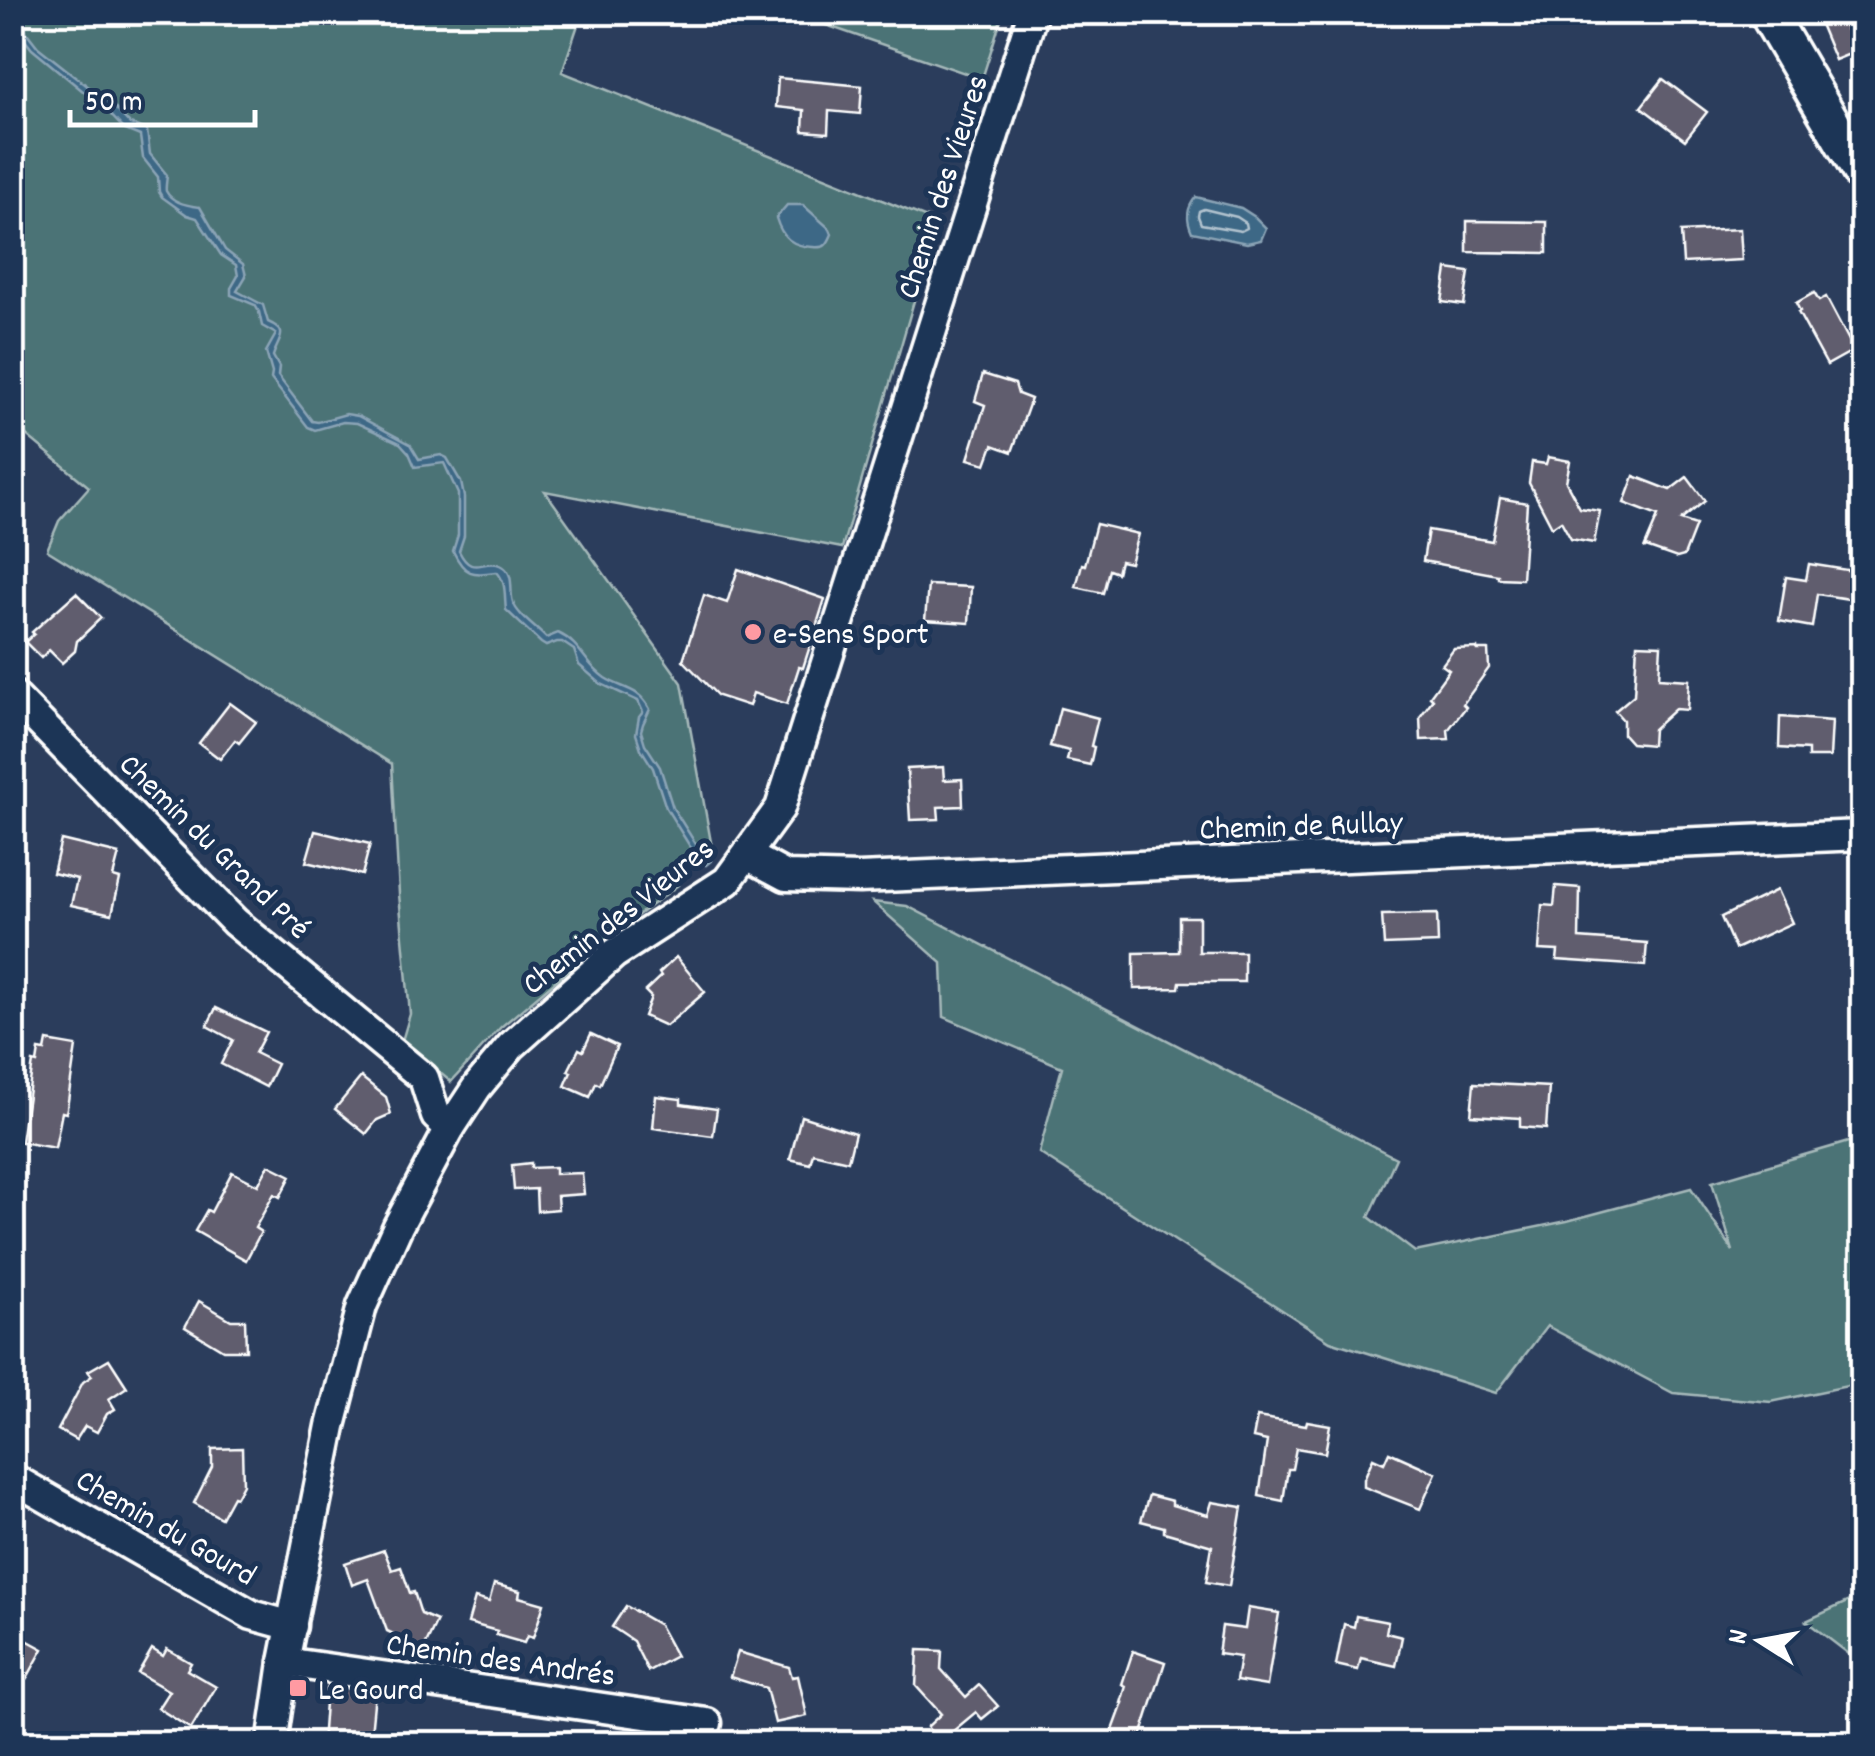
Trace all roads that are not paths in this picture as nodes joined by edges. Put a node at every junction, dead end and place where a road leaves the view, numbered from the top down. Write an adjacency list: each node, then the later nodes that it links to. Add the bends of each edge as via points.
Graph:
1 (1034, 12): 6 (street, Chemin des Vieures, via 780,808)
2 (1766, 12): 3 (street)
3 (1862, 174)
4 (12, 694): 7 (street, Chemin du Grand Pré, via 236,922 424,1078 436,1116)
5 (1862, 835): 6 (street, Chemin de Rullay, via 860,878 786,876)
6 (747, 855): 7 (street, Chemin des Vieures, via 728,881 614,954 511,1046)
7 (450, 1128): 9 (street, Chemin des Vieures, via 362,1306)
8 (12, 1478): 9 (street, Chemin du Gourd, via 252,1615)
9 (292, 1626): 10 (street)
10 (284, 1662): 11 (street, Chemin des Andrés); 12 (street)
11 (707, 1723)
12 (272, 1744)

